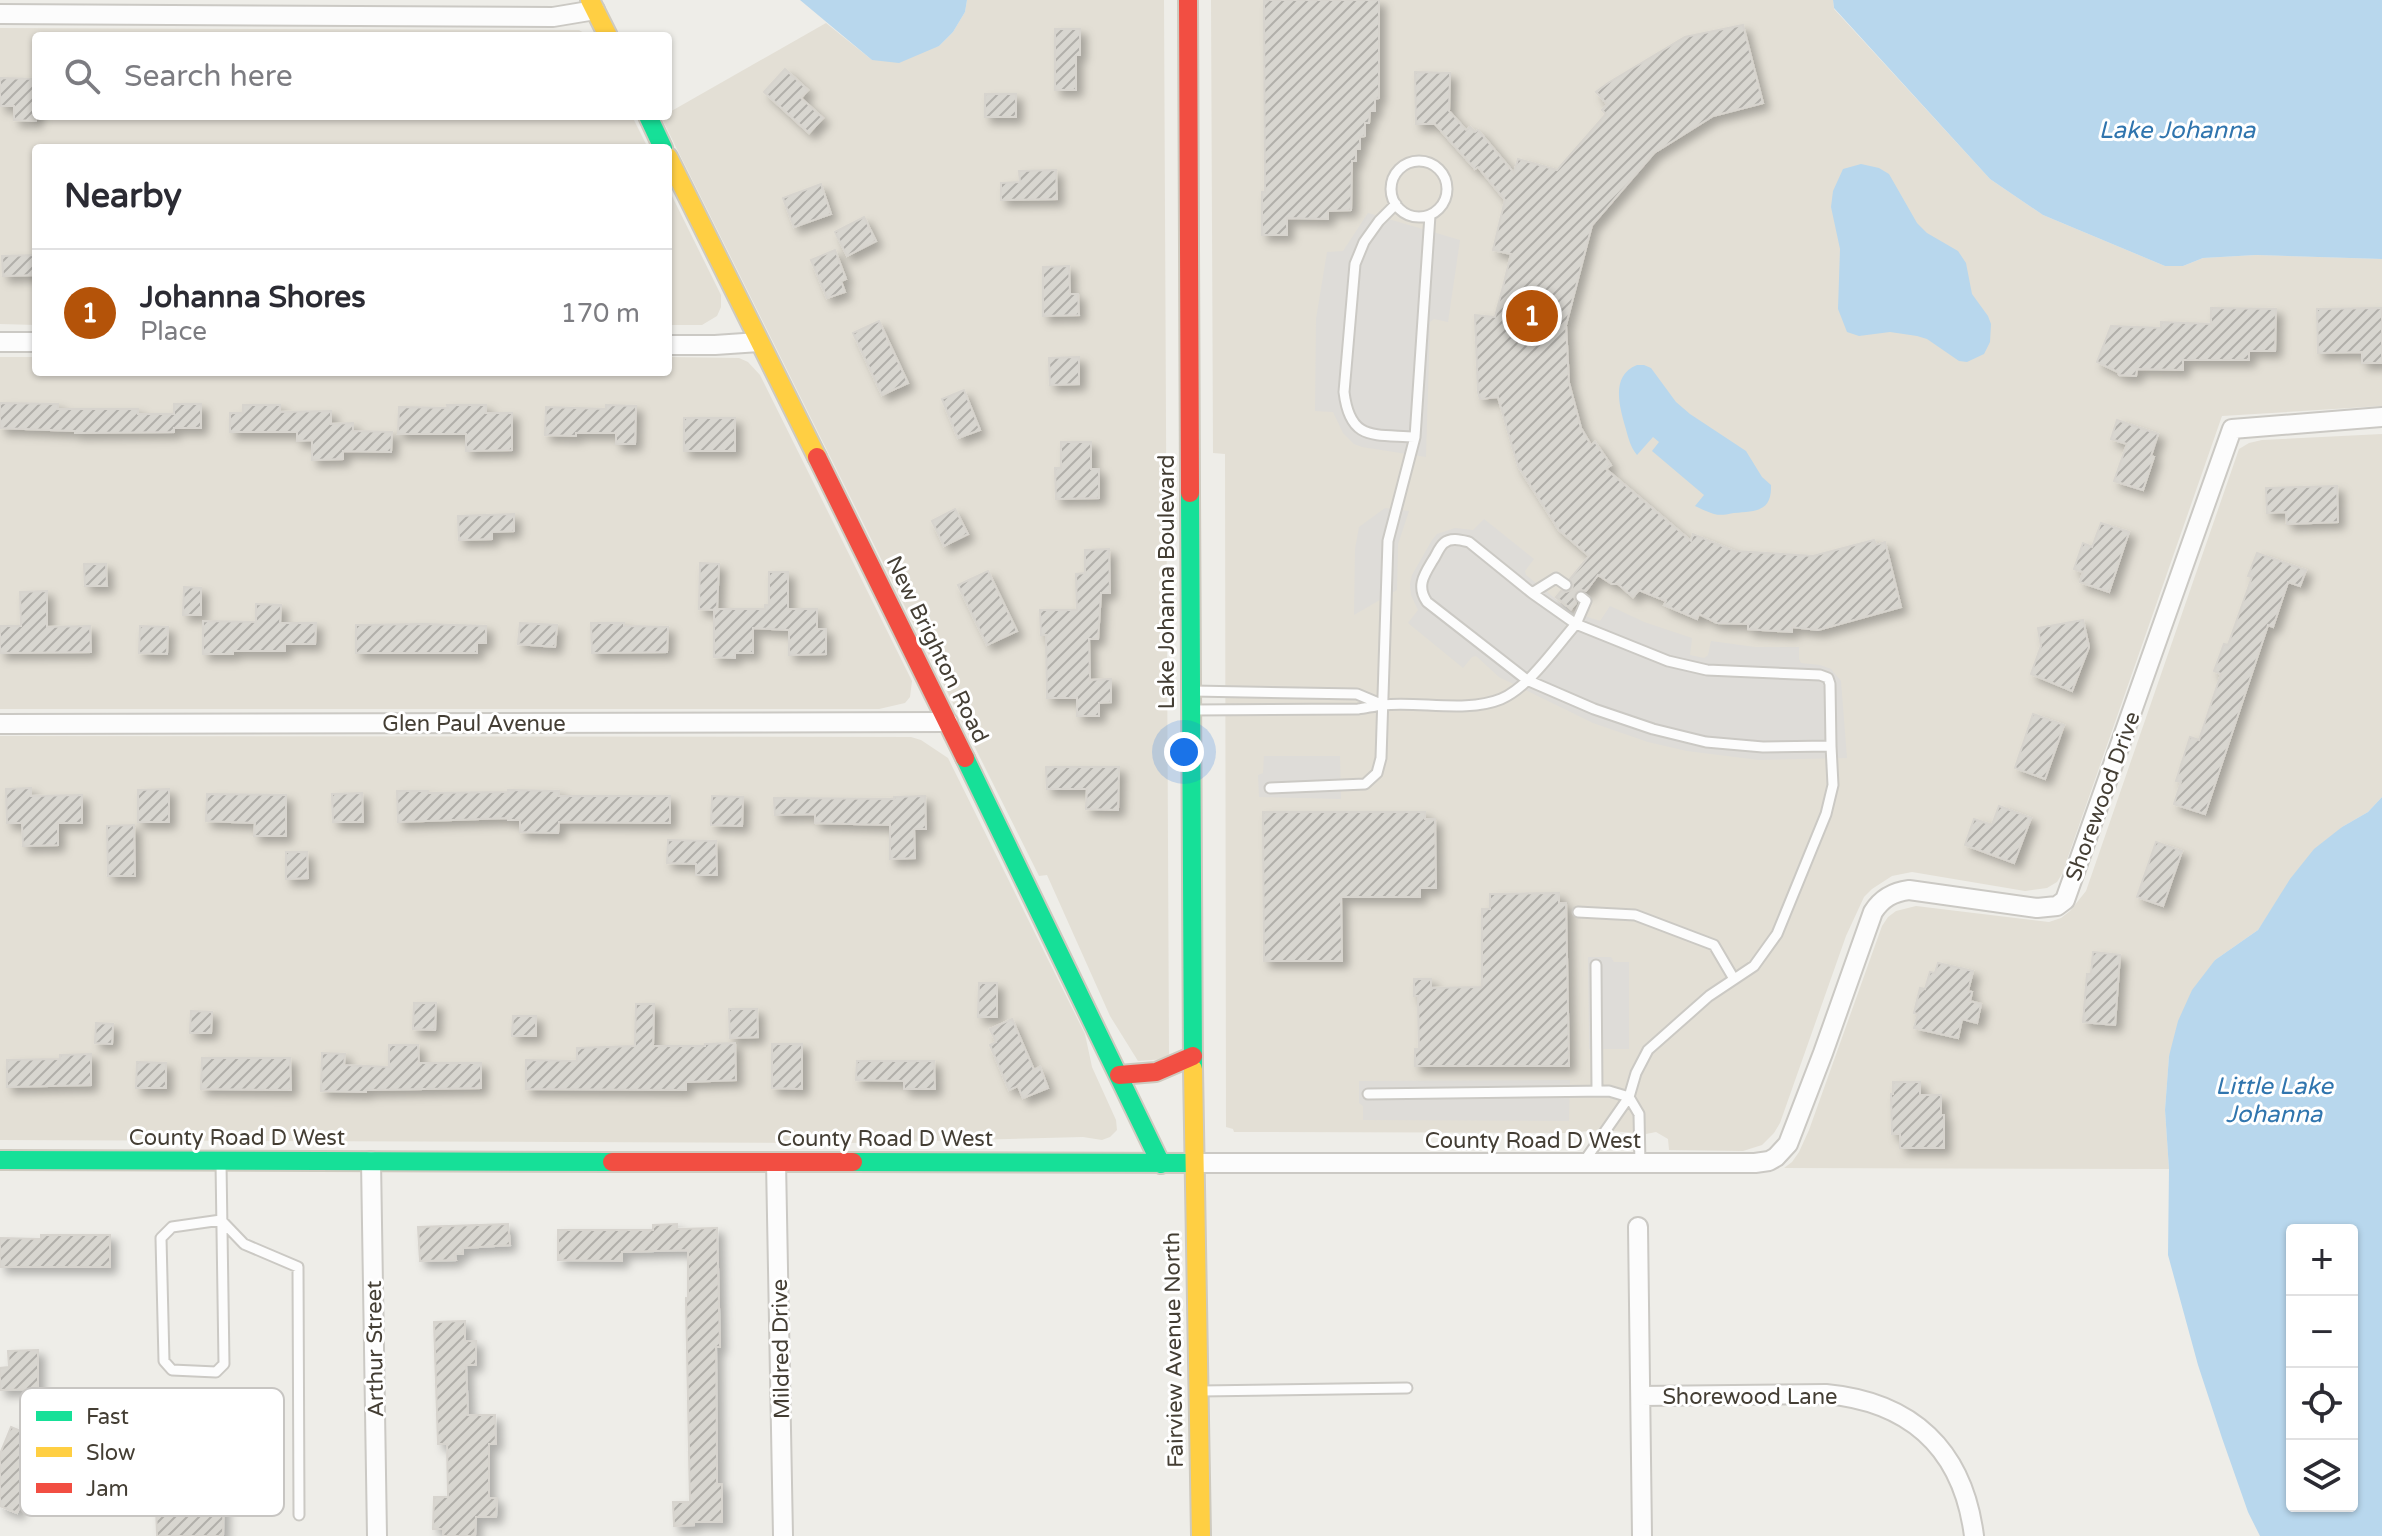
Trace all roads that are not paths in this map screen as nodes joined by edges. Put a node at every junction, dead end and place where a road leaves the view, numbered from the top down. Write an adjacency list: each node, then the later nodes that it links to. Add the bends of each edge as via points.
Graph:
1 (1188, 0): 21 (street, Lake Johanna Boulevard)
2 (593, 5): 3 (street, via 553,17); 4 (street)
3 (0, 14)
4 (606, 32)
5 (650, 120): 6 (street)
6 (661, 144)
7 (672, 165): 12 (street, New Brighton Road)
8 (1396, 204): 9 (lane, via 1410,215); 9 (lane, via 1391,187 1396,173 1407,164 1429,163 1440,171 1447,189 1444,201); 15 (lane, via 1364,242 1355,264 1344,392 1346,409 1365,434)
9 (1430, 215): 15 (lane)
10 (0, 342): 11 (street)
11 (32, 342)
12 (759, 342): 13 (street); 23 (street, New Brighton Road)
13 (672, 345)
14 (2382, 417): 38 (street, Shorewood Drive, via 2232,429 2065,900 2037,908 1909,890 1880,902 1788,1144)
15 (1415, 437): 22 (lane, via 1388,541)
16 (1566, 585): 17 (lane, via 1556,578)
17 (1532, 593): 19 (lane); 20 (lane, via 1460,540 1443,543 1420,588 1427,602)
18 (1581, 597): 19 (lane, via 1586,601)
19 (1576, 624): 20 (lane); 25 (lane, via 1668,661 1707,670 1828,678)
20 (1527, 680): 22 (lane, via 1500,699 1475,705); 25 (lane, via 1594,709 1706,742)
21 (1191, 700): 22 (lane, via 1358,709); 22 (lane, via 1357,694); 30 (street, Lake Johanna Boulevard)
22 (1383, 705): 26 (lane, via 1381,758 1377,773 1365,784)
23 (948, 722): 24 (street, Glen Paul Avenue); 31 (street, New Brighton Road)
24 (0, 724)
25 (1831, 746): 29 (lane, via 1833,785 1826,814 1777,934 1754,966)
26 (1270, 788)
27 (1578, 912): 29 (lane, via 1635,915 1714,945)
28 (1596, 965): 32 (lane)
29 (1734, 979): 34 (lane, via 1648,1050)
30 (1193, 1056): 31 (street, via 1156,1072); 40 (street, Lake Johanna Boulevard)
31 (1119, 1075): 42 (street, New Brighton Road)
32 (1597, 1090): 33 (lane); 34 (lane)
33 (1368, 1094)
34 (1629, 1097): 41 (lane); 43 (lane, via 1639,1114)
35 (0, 1160): 36 (street, County Road D West)
36 (221, 1160): 37 (street, County Road D West); 44 (lane)
37 (371, 1161): 39 (street, County Road D West); 50 (street, Arthur Street)
38 (1769, 1161): 43 (street, County Road D West)
39 (776, 1162): 42 (street, County Road D West); 51 (street, Mildred Drive)
40 (1193, 1163): 41 (street, County Road D West); 42 (street, County Road D West); 47 (street, Fairview Avenue North)
41 (1583, 1163): 43 (street, County Road D West)
42 (1161, 1164)
43 (1640, 1165)
44 (221, 1220): 44 (lane, via 172,1227 161,1238 164,1361 172,1370 216,1372 224,1364); 49 (lane, via 244,1244 298,1267)
45 (1638, 1227): 48 (street)
46 (1407, 1388): 47 (lane)
47 (1197, 1391): 52 (street, Fairview Avenue North)
48 (1641, 1396): 53 (street); 54 (street, Shorewood Lane, via 1826,1394 1882,1405 1905,1417 1946,1456 1961,1481)
49 (299, 1515)
50 (377, 1536)
51 (783, 1536)
52 (1201, 1536)
53 (1642, 1536)
54 (1974, 1536)

